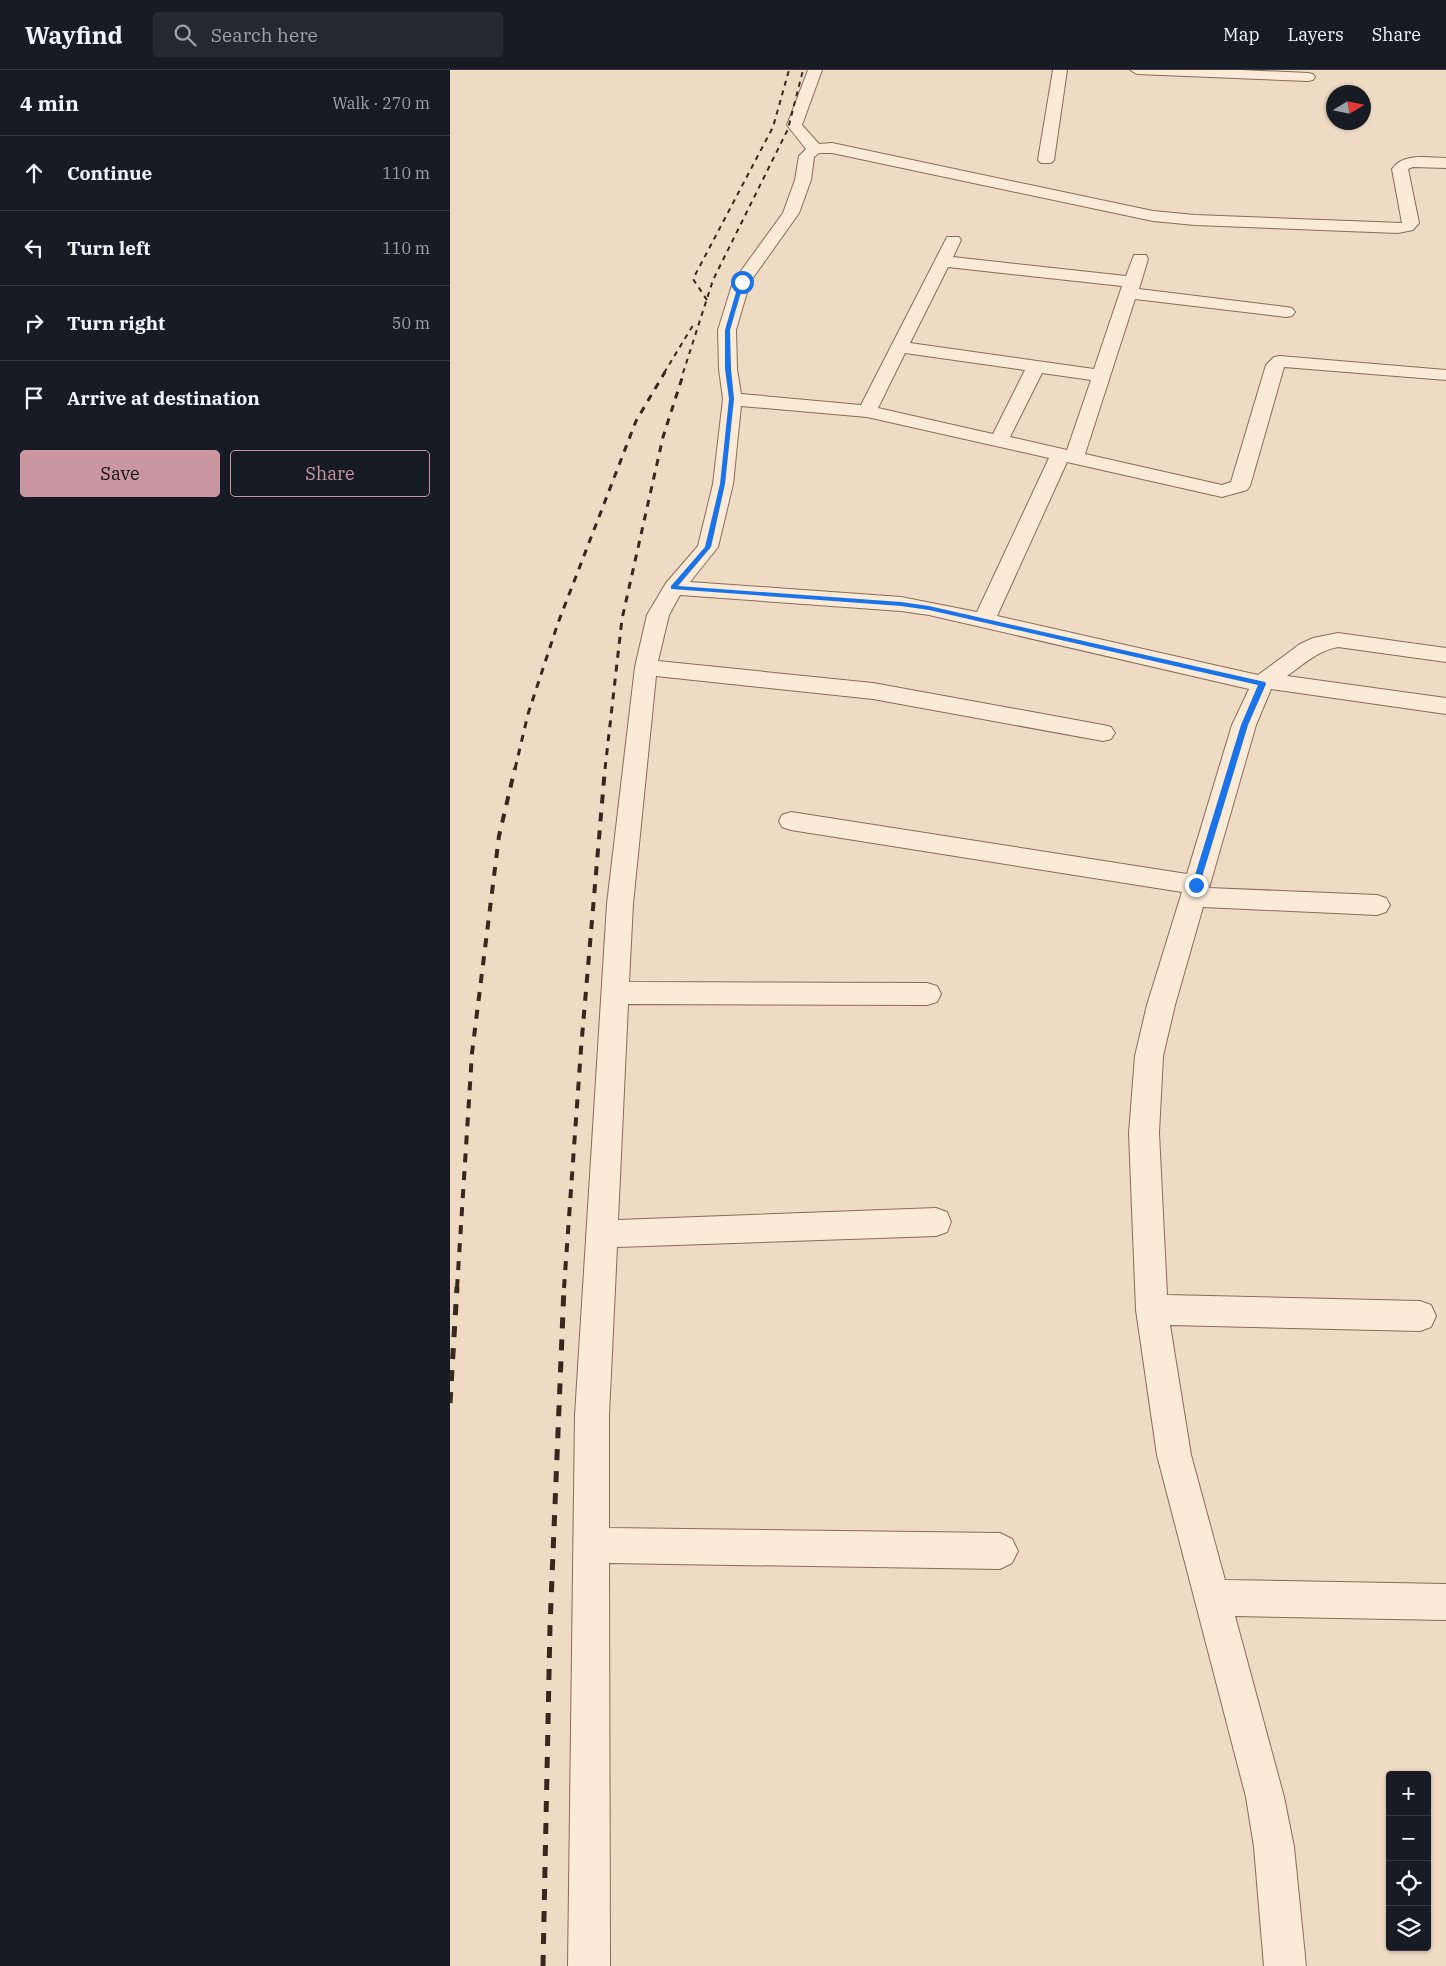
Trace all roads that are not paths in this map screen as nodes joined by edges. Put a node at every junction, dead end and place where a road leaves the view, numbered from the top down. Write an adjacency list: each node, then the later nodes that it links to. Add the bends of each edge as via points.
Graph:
1 (815, 70): 5 (street, via 794,125)
2 (1060, 70): 6 (street)
3 (1137, 70): 4 (street)
4 (1308, 78)
5 (815, 149): 7 (street, via 832,148 1086,203 1172,218 1398,228 1411,223 1400,169 1412,162); 17 (street, via 807,156 803,180 791,213 742,282 727,330)
6 (1046, 160)
7 (1446, 163)
8 (953, 240): 10 (street)
9 (1140, 259): 11 (street)
10 (942, 261): 11 (street); 13 (street)
11 (1131, 288): 12 (street); 16 (street)
12 (1286, 312)
13 (899, 347): 14 (street); 18 (street)
14 (1036, 367): 16 (street); 19 (street)
15 (1446, 375): 20 (street, via 1280,361 1274,365 1240,486 1234,489 1222,491)
16 (1102, 376): 20 (street)
17 (732, 399): 18 (street); 21 (street, via 722,484 708,547)
18 (867, 411): 19 (street)
19 (999, 440): 20 (street)
20 (1068, 455): 22 (street)
21 (674, 588): 22 (street, via 901,604); 24 (street, via 658,615)
22 (984, 620): 25 (street)
23 (1446, 655): 25 (street, via 1338,640 1308,649)
24 (646, 667): 27 (street, via 873,691); 31 (street, via 620,904)
25 (1264, 682): 26 (street); 29 (street, via 1244,725)
26 (1446, 706)
27 (1103, 733)
28 (792, 821): 29 (street, via 1059,862)
29 (1195, 891): 30 (street); 35 (street, via 1149,1056 1144,1133)
30 (1377, 905)
31 (616, 993): 32 (street); 34 (street)
32 (927, 994)
33 (936, 1222): 34 (street)
34 (602, 1234): 37 (street, via 592,1415)
35 (1152, 1310): 36 (street); 39 (street, via 1174,1455)
36 (1420, 1316)
37 (592, 1545): 38 (street); 41 (street)
38 (1000, 1551)
39 (1213, 1598): 40 (street); 42 (street, via 1265,1797 1274,1847)
40 (1446, 1602)
41 (588, 1966)
42 (1285, 1966)

